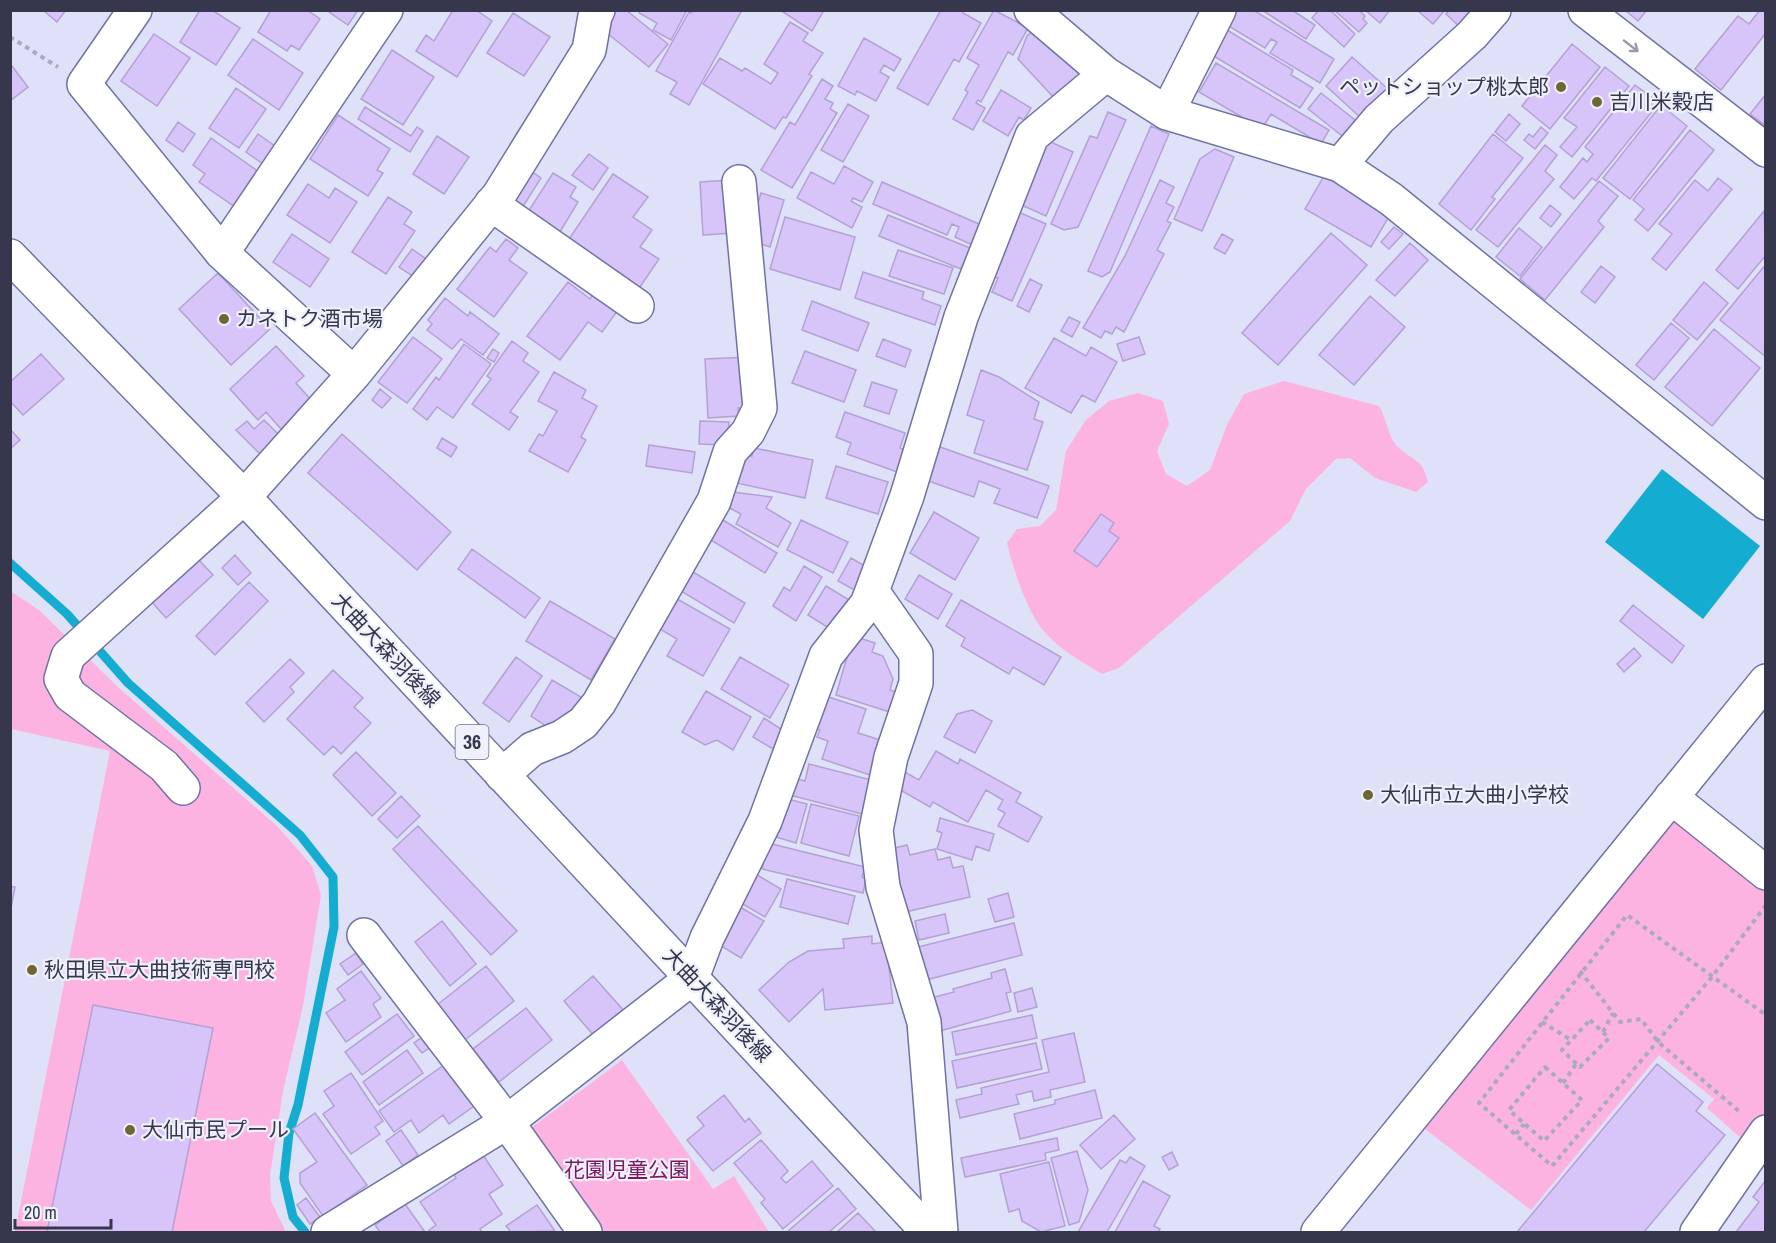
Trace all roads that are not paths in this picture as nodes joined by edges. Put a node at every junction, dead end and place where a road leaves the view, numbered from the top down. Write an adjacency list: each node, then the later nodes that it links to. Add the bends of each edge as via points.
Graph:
1 (135, 10): 14 (street, via 84,84)
2 (386, 10): 14 (street)
3 (598, 10): 13 (street, via 589,50)
4 (1031, 10): 8 (street)
5 (1219, 10): 9 (street)
6 (1494, 10): 11 (street, via 1472,35 1379,119)
7 (1585, 10): 10 (street, one-way to 10)
8 (1106, 74): 9 (street); 20 (street, via 1032,136 961,317 908,496)
9 (1167, 113): 11 (street)
10 (1766, 150)
11 (1340, 165): 19 (street, via 1391,199)
12 (738, 182): 22 (street, via 760,408 748,432 730,452 714,501 599,703 583,723 532,749)
13 (491, 204): 16 (street); 17 (street)
14 (222, 253): 17 (street)
15 (10, 256): 18 (street, 大曲大森羽後線 / 36)
16 (637, 306)
17 (354, 374): 18 (street)
18 (244, 497): 22 (street, 大曲大森羽後線 / 36); 23 (street, via 72,652 63,667 61,679 70,695 164,766)
19 (1766, 503)
20 (872, 591): 27 (street, via 867,604 826,656 765,821 707,938); 33 (street, via 916,654 916,683 891,757 876,830 883,887 924,1022)
21 (1766, 681): 24 (street)
22 (502, 775): 27 (street, 大曲大森羽後線 / 36)
23 (183, 788)
24 (1671, 797): 25 (street); 34 (street)
25 (1766, 873)
26 (364, 935): 28 (street)
27 (692, 978): 28 (street); 32 (street, 大曲大森羽後線 / 36)
28 (507, 1122): 30 (street); 31 (street)
29 (1765, 1132): 35 (street)
30 (328, 1233)
31 (585, 1233)
32 (928, 1233)
33 (941, 1233)
34 (1318, 1233)
35 (1697, 1233)

